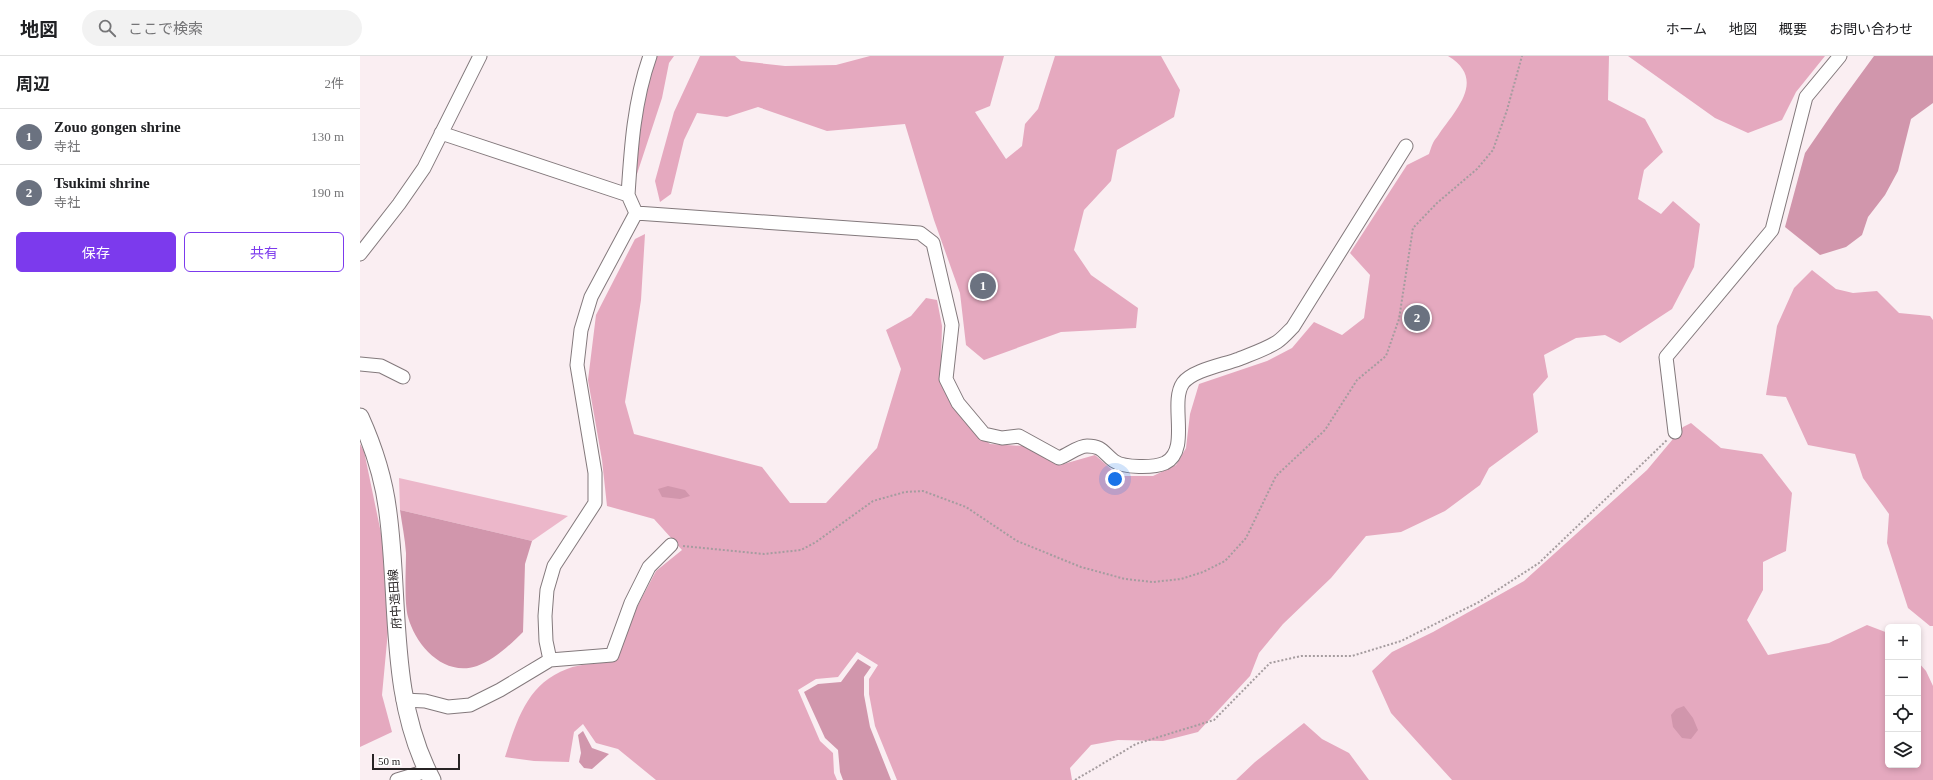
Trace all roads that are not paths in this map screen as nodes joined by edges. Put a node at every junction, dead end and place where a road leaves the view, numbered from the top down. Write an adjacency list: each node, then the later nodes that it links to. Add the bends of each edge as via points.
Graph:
1 (480, 56): 4 (street)
2 (650, 56): 6 (street, via 641,81 632,137)
3 (1840, 56): 12 (street, via 1806,97 1772,230 1666,357)
4 (441, 133): 6 (street); 8 (street, via 420,174)
5 (1406, 146): 7 (street, via 1293,327 1278,342 1197,374 1183,384 1178,400 1179,438 1172,456 1164,463 1143,467 1115,462 1100,447 1085,446 1059,458 1019,436 1002,438 984,434 958,404 946,379 952,325 933,242 920,233)
6 (628, 195): 7 (street)
7 (636, 213): 14 (street, via 591,297 581,330 577,365 595,473 595,503 554,566 547,590 545,622)
8 (360, 254)
9 (360, 364): 10 (street, via 380,366)
10 (403, 377)
11 (360, 417): 15 (main road, 府中造田線, via 374,448 388,511)
12 (1675, 432)
13 (671, 545): 14 (street, via 649,567 631,603 612,655)
14 (550, 660): 15 (street, via 470,705 448,708 425,701)
15 (403, 700): 16 (main road, 府中造田線, via 412,732)
16 (430, 775): 17 (street)
17 (397, 780)

